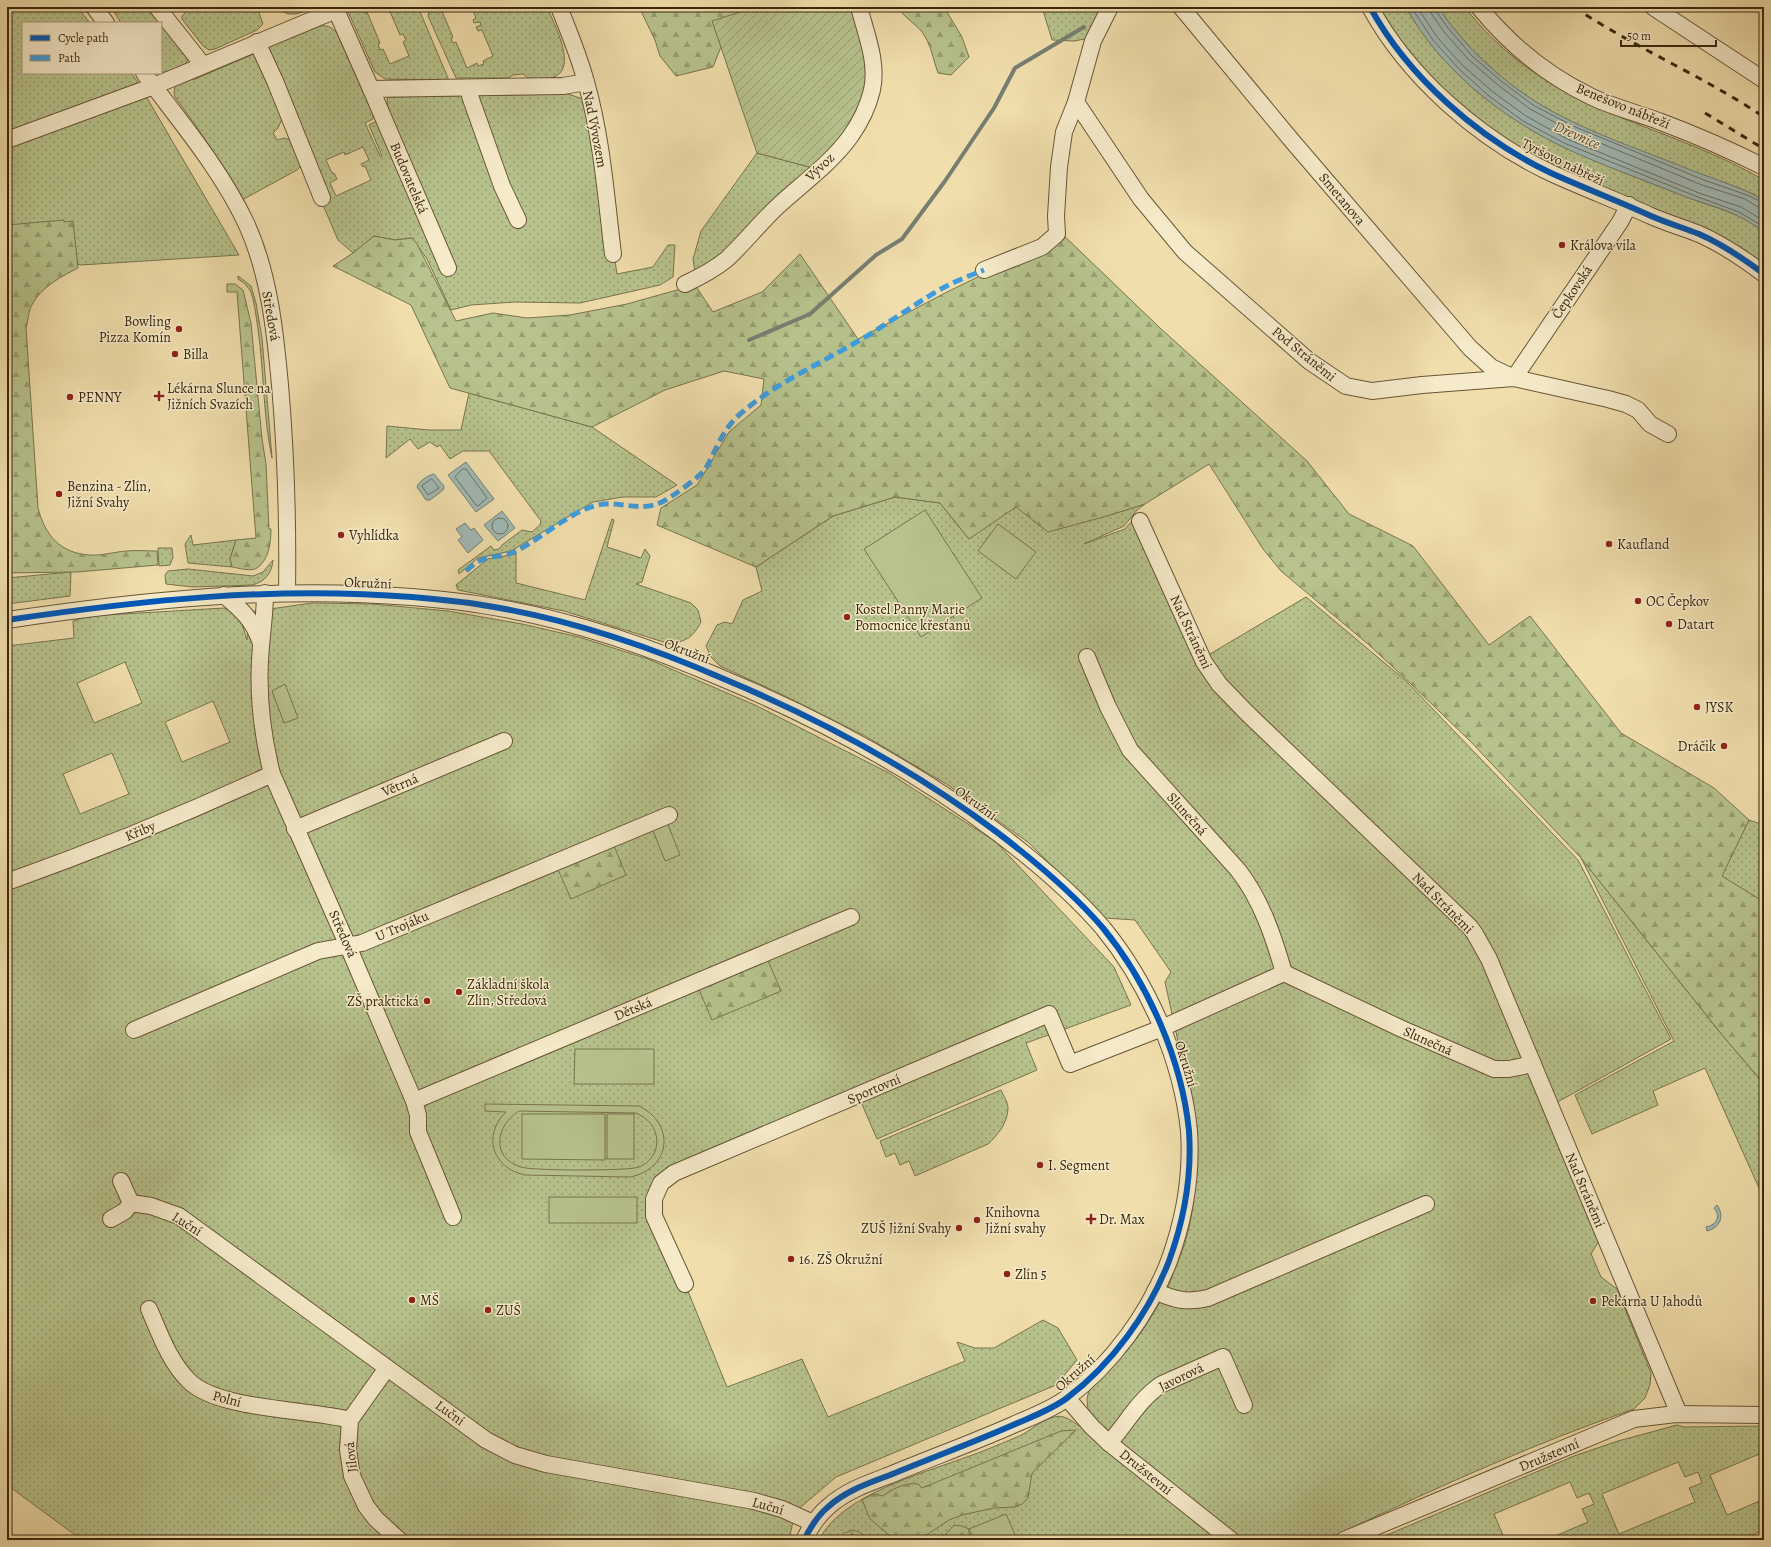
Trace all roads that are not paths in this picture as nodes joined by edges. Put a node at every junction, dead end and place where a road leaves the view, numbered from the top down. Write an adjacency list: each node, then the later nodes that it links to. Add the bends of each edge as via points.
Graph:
1 (94, 7): 11 (street)
2 (157, 7): 13 (street)
3 (559, 7): 16 (street, Nad Vývozem)
4 (858, 7): 30 (street, Vývoz, via 872,53 874,76 872,91 859,124 850,138 822,167 777,207 726,259)
5 (1110, 7): 20 (street, via 1093,41)
6 (1181, 7): 31 (street, Smetanova, via 1470,348 1491,367)
7 (1370, 7): 24 (street, Tyršovo nábřeží, via 1419,75 1478,127 1512,151 1551,172)
8 (1479, 7): 22 (street, Benešovo nábřeží, via 1496,28 1524,53 1554,75 1590,96 1716,144)
9 (1653, 7): 15 (street)
10 (335, 8): 12 (street, Budovatelská); 18 (street, Budovatelská)
11 (105, 22)
12 (258, 42): 13 (street, Budovatelská); 23 (street)
13 (203, 65): 17 (street, Budovatelská)
14 (145, 74): 17 (street, Středová)
15 (1764, 80)
16 (586, 82): 19 (street, via 563,86); 26 (street, Nad Vývozem, via 605,181)
17 (154, 86): 21 (street, Budovatelská); 35 (street, Středová, via 229,191 247,226 264,275 275,332 282,414)
18 (371, 89): 19 (street); 27 (street, Budovatelská)
19 (470, 89): 25 (street, via 470,96 502,186)
20 (1076, 102): 28 (street, via 1064,132 1059,167 1057,234 1042,247); 31 (street, Pod Stráněmi, via 1141,199 1185,252 1326,374 1346,386 1372,391)
21 (7, 140)
22 (1764, 167)
23 (322, 198)
24 (1629, 205): 29 (street, Tyršovo nábřeží, via 1701,235 1732,251); 31 (street, Čepkovská)
25 (518, 220)
26 (613, 254)
27 (448, 268)
28 (984, 270)
29 (1764, 274)
30 (685, 284)
31 (1514, 378): 32 (street, Pod Stráněmi, via 1626,404 1638,410 1650,424)
32 (1668, 434)
33 (1140, 521): 50 (street, Nad Stráněmi, via 1212,676 1475,934)
34 (265, 593): 35 (street, Okružní); 36 (street, Okružní); 38 (street, Středová)
35 (287, 593): 48 (street, Okružní, via 388,595 479,604 521,612 622,639 775,700 922,779 1053,877 1103,929 1124,956 1152,1004)
36 (224, 595): 37 (street, Okružní, via 122,604); 38 (street, Středová, via 248,617)
37 (7, 620)
38 (261, 644): 41 (street, Středová, via 260,698)
39 (1087, 657): 47 (street, Slunečná, via 1130,750 1238,870 1252,889 1276,946)
40 (504, 741): 43 (street, Větrná)
41 (272, 774): 43 (street, Středová); 44 (street, Křiby, via 88,852)
42 (669, 815): 46 (street, U Trojáku, via 362,943)
43 (295, 829): 46 (street, Středová)
44 (7, 882)
45 (851, 917): 51 (street, Dětská)
46 (348, 946): 49 (street, U Trojáku, via 318,951); 51 (street, Středová)
47 (1284, 973): 48 (street); 50 (street, Slunečná, via 1494,1069)
48 (1162, 1028): 57 (street, Sportovní, via 1070,1064 1049,1014 674,1173 661,1183 654,1198 654,1216); 58 (street, Okružní, via 1183,1098 1189,1132 1189,1161 1188,1187 1181,1221 1169,1260)
49 (134, 1030)
50 (1533, 1064): 63 (street, Nad Stráněmi)
51 (414, 1101): 55 (street, Středová, via 418,1115 418,1132)
52 (121, 1181): 53 (street)
53 (131, 1203): 56 (street, via 125,1211); 60 (street, Luční, via 151,1206 179,1216)
54 (1426, 1204): 58 (street, via 1208,1298 1189,1302 1167,1297)
55 (453, 1217)
56 (111, 1219)
57 (685, 1284)
58 (1155, 1291): 61 (street, Okružní, via 1145,1312 1104,1364)
59 (149, 1309): 65 (street, Polní, via 177,1367 189,1382 204,1393 235,1403)
60 (387, 1368): 65 (street); 67 (street, Luční, via 486,1440 515,1455 546,1464 754,1501 782,1509)
61 (1067, 1398): 66 (street, Družstevní); 67 (street, Okružní, via 987,1436 851,1491 826,1508)
62 (1244, 1405): 66 (street, Javorová, via 1223,1357 1154,1389)
63 (1679, 1414): 64 (street, Družstevní); 71 (street, Družstevní, via 1634,1420)
64 (1764, 1415)
65 (350, 1420): 68 (street, Jílová, via 348,1450 352,1476 366,1506)
66 (1110, 1443): 70 (street, Družstevní)
67 (813, 1523): 69 (street, Okružní)
68 (399, 1540)
69 (804, 1540)
70 (1231, 1540)
71 (1344, 1540)

